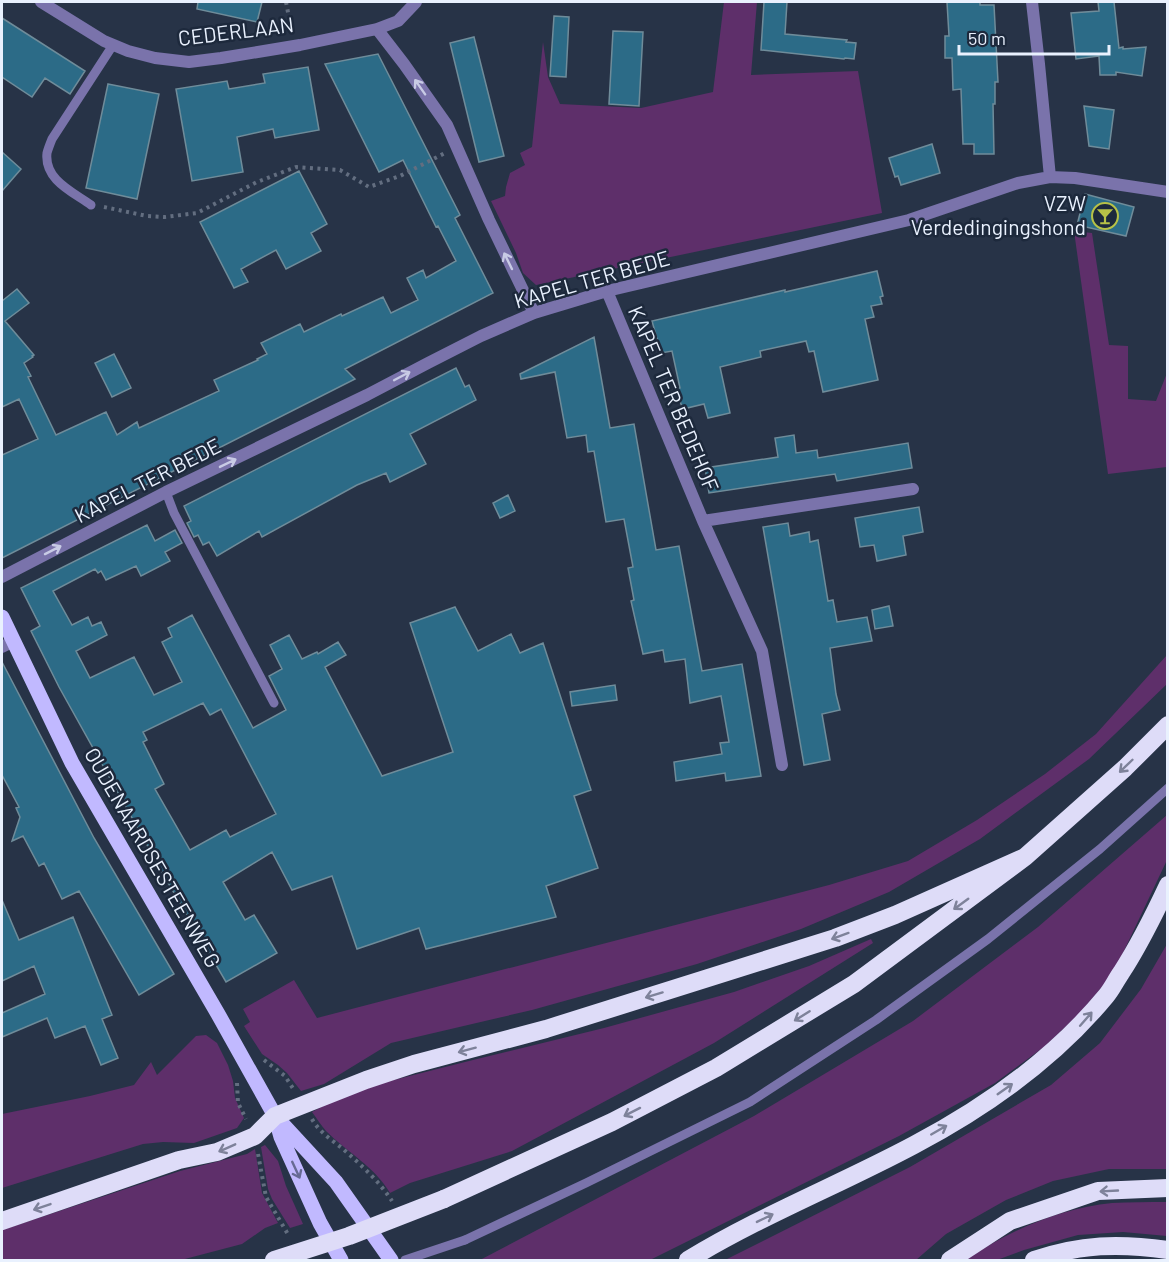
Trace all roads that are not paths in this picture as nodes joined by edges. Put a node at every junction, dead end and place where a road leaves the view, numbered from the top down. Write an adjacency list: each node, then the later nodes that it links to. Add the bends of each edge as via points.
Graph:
1 (41, 2): 5 (street, CEDERLAAN)
2 (416, 2): 4 (street, CEDERLAAN, via 398,21)
3 (1032, 2): 6 (street)
4 (377, 29): 5 (street, CEDERLAAN, via 189,62 155,58); 10 (street, one-way to 4, via 447,125)
5 (113, 45): 8 (lane, via 51,139 47,154 57,181)
6 (1050, 177): 7 (street, KAPEL TER BEDE); 9 (street, KAPEL TER BEDE, via 1018,183 909,220)
7 (1167, 192)
8 (92, 205)
9 (607, 291): 10 (street, KAPEL TER BEDE); 13 (street, KAPEL TER BEDEHOF)
10 (534, 314): 12 (street, KAPEL TER BEDE, one-way to 10, via 367,396 481,336)
11 (913, 489): 13 (street, KAPEL TER BEDEHOF)
12 (166, 492): 14 (street, KAPEL TER BEDE, one-way to 12); 17 (lane)
13 (703, 521): 19 (street, KAPEL TER BEDEHOF, via 762,651)
14 (2, 577)
15 (2, 617): 16 (main road, OUDENAARDSESTEENWEG)
16 (8, 644): 23 (main road, OUDENAARDSESTEENWEG)
17 (274, 703)
18 (1167, 725): 21 (highway, one-way to 21)
19 (782, 765)
20 (1167, 788): 31 (lane, bridge, via 1100,849 988,939 876,1020 750,1102 465,1240)
21 (1025, 857): 23 (highway, one-way to 23, via 835,938 546,1029 414,1064); 28 (highway, one-way to 28, bridge, via 854,984 716,1068 612,1122 444,1199)
22 (1167, 885): 26 (highway, one-way to 22, via 914,1145 964,1116 1044,1060 1108,994 1138,946)
23 (275, 1116): 25 (highway, one-way to 25, via 255,1136 217,1152 179,1160); 29 (main road, OUDENAARDSESTEENWEG, one-way to 29, via 315,1212); 30 (main road, OUDENAARDSESTEENWEG, via 336,1182)
24 (1167, 1188): 34 (highway, one-way to 34, via 1098,1191 1010,1221)
25 (2, 1221)
26 (713, 1245): 32 (highway); 33 (highway)
27 (1167, 1250): 35 (highway, via 1105,1245)
28 (274, 1260)
29 (341, 1260)
30 (391, 1260)
31 (405, 1260)
32 (679, 1260)
33 (688, 1260)
34 (950, 1260)
35 (1034, 1260)

